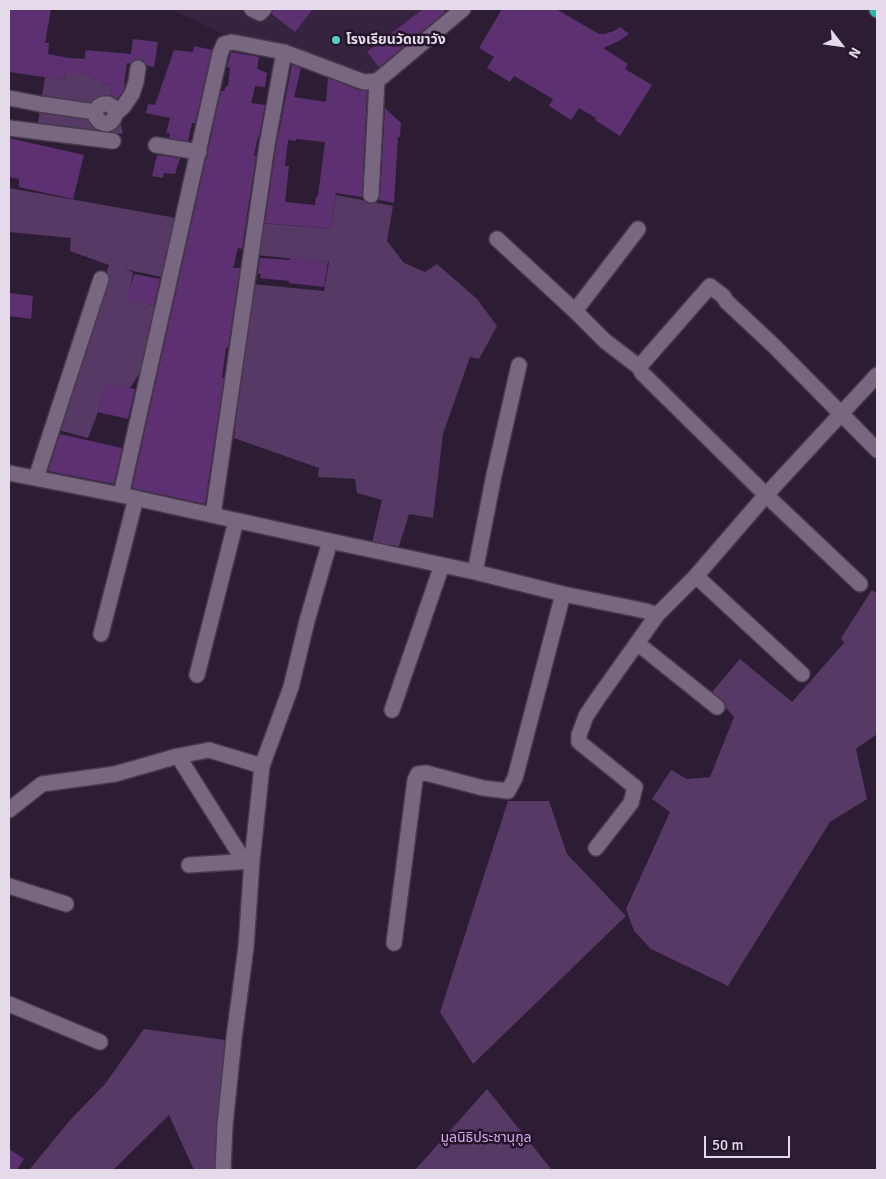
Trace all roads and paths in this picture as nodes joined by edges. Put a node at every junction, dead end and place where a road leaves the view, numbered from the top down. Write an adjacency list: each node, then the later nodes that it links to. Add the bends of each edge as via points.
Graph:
1 (252, 9): 2 (street, via 260,14)
2 (264, 9)
3 (462, 9): 6 (street)
4 (284, 52): 6 (street, via 364,82); 11 (street, via 232,42 224,44); 27 (street, via 267,145)
5 (138, 68): 7 (street, via 132,94 107,124 97,119 95,112)
6 (377, 81): 12 (street)
7 (9, 98)
8 (9, 128): 9 (street)
9 (112, 141)
10 (156, 145): 11 (street)
11 (199, 152): 24 (street)
12 (371, 195)
13 (638, 229): 16 (street)
14 (497, 239): 16 (street)
15 (102, 279): 23 (street)
16 (575, 311): 18 (street, via 605,342)
17 (519, 365): 31 (street)
18 (639, 367): 20 (street, via 710,286); 25 (street)
19 (877, 375): 20 (street)
20 (841, 413): 21 (street); 25 (street)
21 (877, 450)
22 (9, 473): 23 (street)
23 (36, 478): 24 (street)
24 (121, 495): 26 (street)
25 (766, 495): 32 (street); 33 (street)
26 (136, 498): 27 (street); 36 (street)
27 (213, 515): 28 (street)
28 (236, 521): 29 (street); 39 (street)
29 (330, 540): 30 (street); 43 (street, via 291,687)
30 (442, 565): 31 (street); 41 (street)
31 (475, 572): 34 (street)
32 (696, 576): 35 (street); 38 (street)
33 (860, 584)
34 (563, 594): 35 (street); 50 (street, via 515,778 508,791 426,773 418,774 415,780)
35 (657, 615): 37 (street)
36 (101, 634)
37 (637, 642): 40 (street); 45 (street, via 586,716 579,735 579,742 636,787 631,803)
38 (802, 674)
39 (198, 675)
40 (717, 707)
41 (392, 710)
42 (178, 756): 43 (street, via 208,750); 44 (street, via 115,774 42,784); 46 (street)
43 (262, 766): 46 (street)
44 (9, 810)
45 (596, 848)
46 (248, 861): 47 (street); 53 (street, via 246,947 227,1106)
47 (189, 865)
48 (9, 886): 49 (street)
49 (66, 904)
50 (394, 943)
51 (9, 1004): 52 (street)
52 (100, 1042)
53 (223, 1170)

